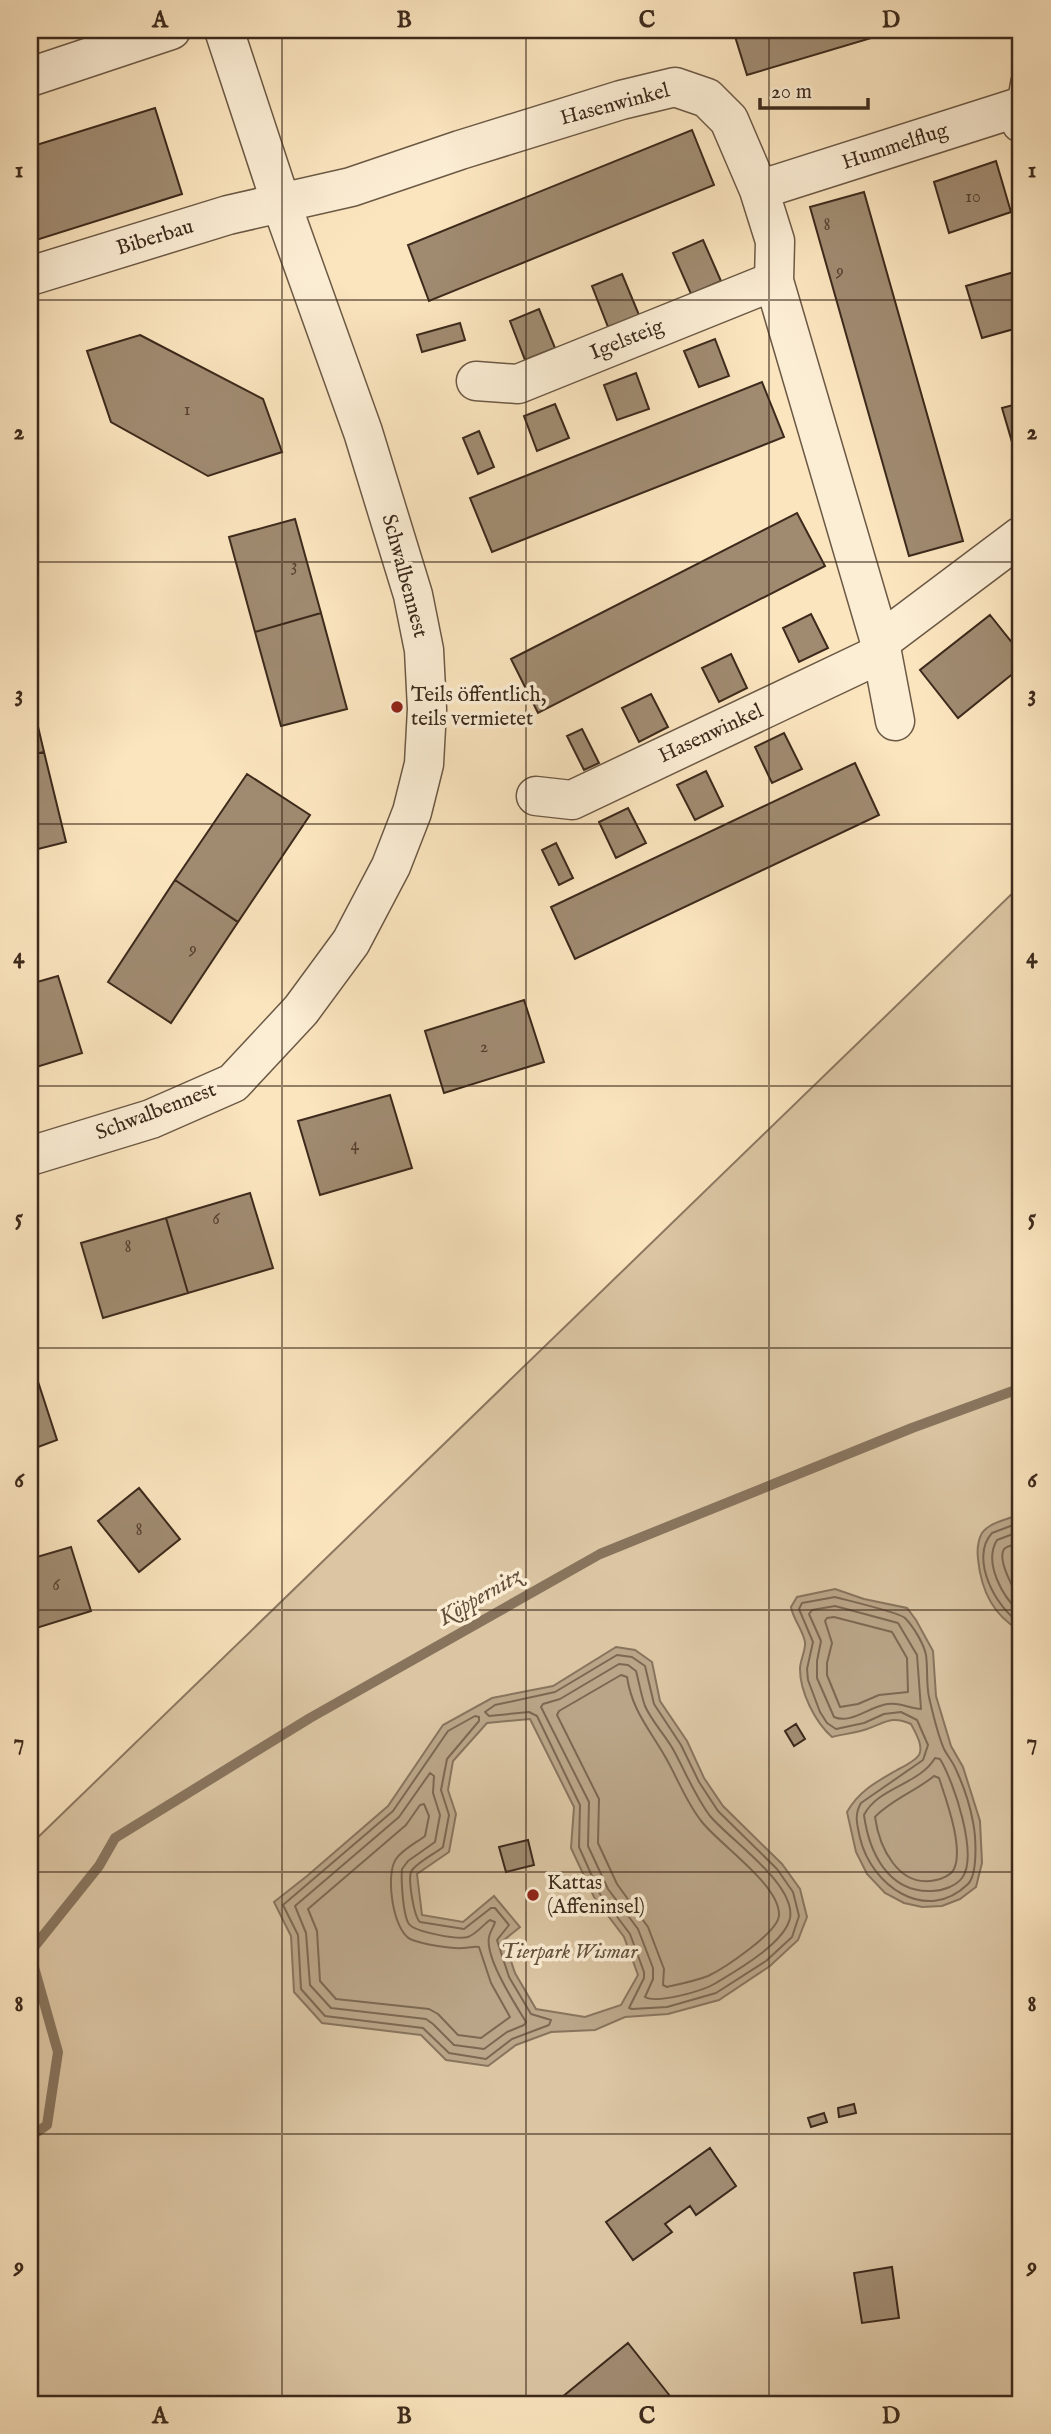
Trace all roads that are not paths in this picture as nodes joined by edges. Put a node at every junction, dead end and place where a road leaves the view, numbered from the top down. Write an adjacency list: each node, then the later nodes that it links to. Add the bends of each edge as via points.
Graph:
1 (171, 30): 3 (street)
2 (224, 30): 6 (street, Schwalbennest)
3 (30, 76)
4 (1020, 104): 5 (street, Hummelflug)
5 (759, 190): 6 (street, Hasenwinkel, via 729,120 707,97 675,87 621,100 351,187); 8 (street, Hasenwinkel, via 775,241)
6 (281, 203): 7 (street, Biberbau); 14 (street, Schwalbennest, via 363,432 413,595 424,650 427,709 424,764 412,812 391,866 351,943 301,1010 233,1083 151,1119)
7 (30, 276)
8 (774, 281): 9 (street, Igelsteig, via 518,383); 11 (street, Hasenwinkel)
9 (476, 381)
10 (1021, 536): 11 (street)
11 (881, 647): 12 (street, Hasenwinkel); 13 (street, Hasenwinkel, via 572,800)
12 (895, 721)
13 (537, 796)
14 (30, 1156)

